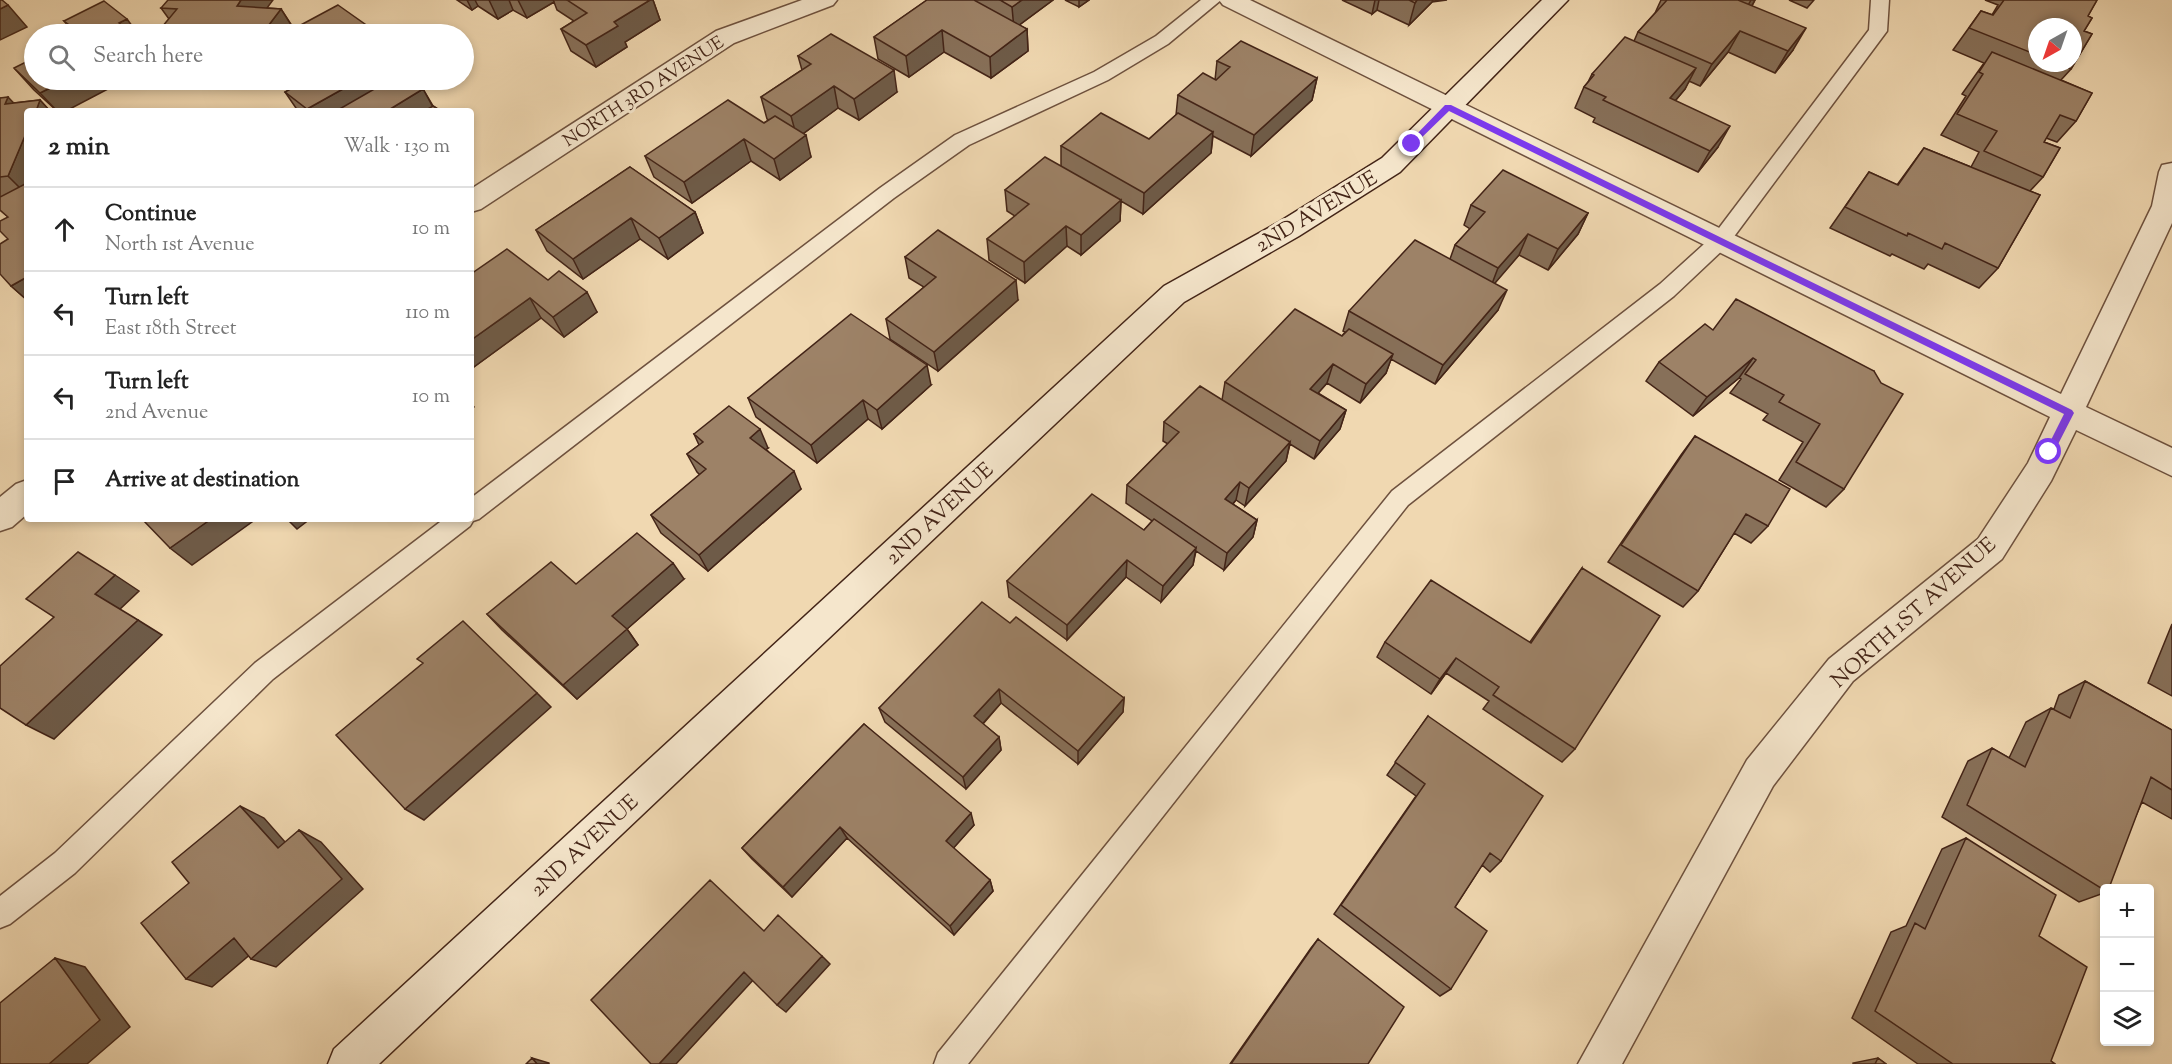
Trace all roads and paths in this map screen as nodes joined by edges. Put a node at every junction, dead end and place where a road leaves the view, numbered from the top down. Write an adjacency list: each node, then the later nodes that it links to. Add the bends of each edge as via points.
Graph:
1 (759, 0): 7 (street)
2 (825, 0): 7 (street, NORTH 3RD AVENUE)
3 (1212, 0): 15 (lane, via 1162,40 1101,76 962,140)
4 (1231, 0): 8 (street)
5 (1556, 0): 8 (street, 2ND AVENUE)
6 (1880, 0): 11 (lane, via 1878,31)
7 (784, 15): 10 (street, NORTH 3RD AVENUE, via 725,37)
8 (1448, 107): 11 (street); 19 (street, 2ND AVENUE, via 1390,165 1289,229 1174,294)
9 (2172, 172): 12 (street, NORTH 1ST AVENUE, via 2166,206)
10 (474, 200)
11 (1720, 241): 12 (street); 20 (lane, via 1667,290 1400,498)
12 (2069, 413): 13 (street); 21 (street, NORTH 1ST AVENUE, via 2040,472 1990,549 1841,670 1760,773)
13 (2172, 464)
14 (24, 497): 16 (street)
15 (474, 510)
16 (0, 517)
17 (458, 522): 18 (lane, via 264,671 66,863)
18 (0, 914)
19 (349, 1064)
20 (949, 1064)
21 (1599, 1064)

